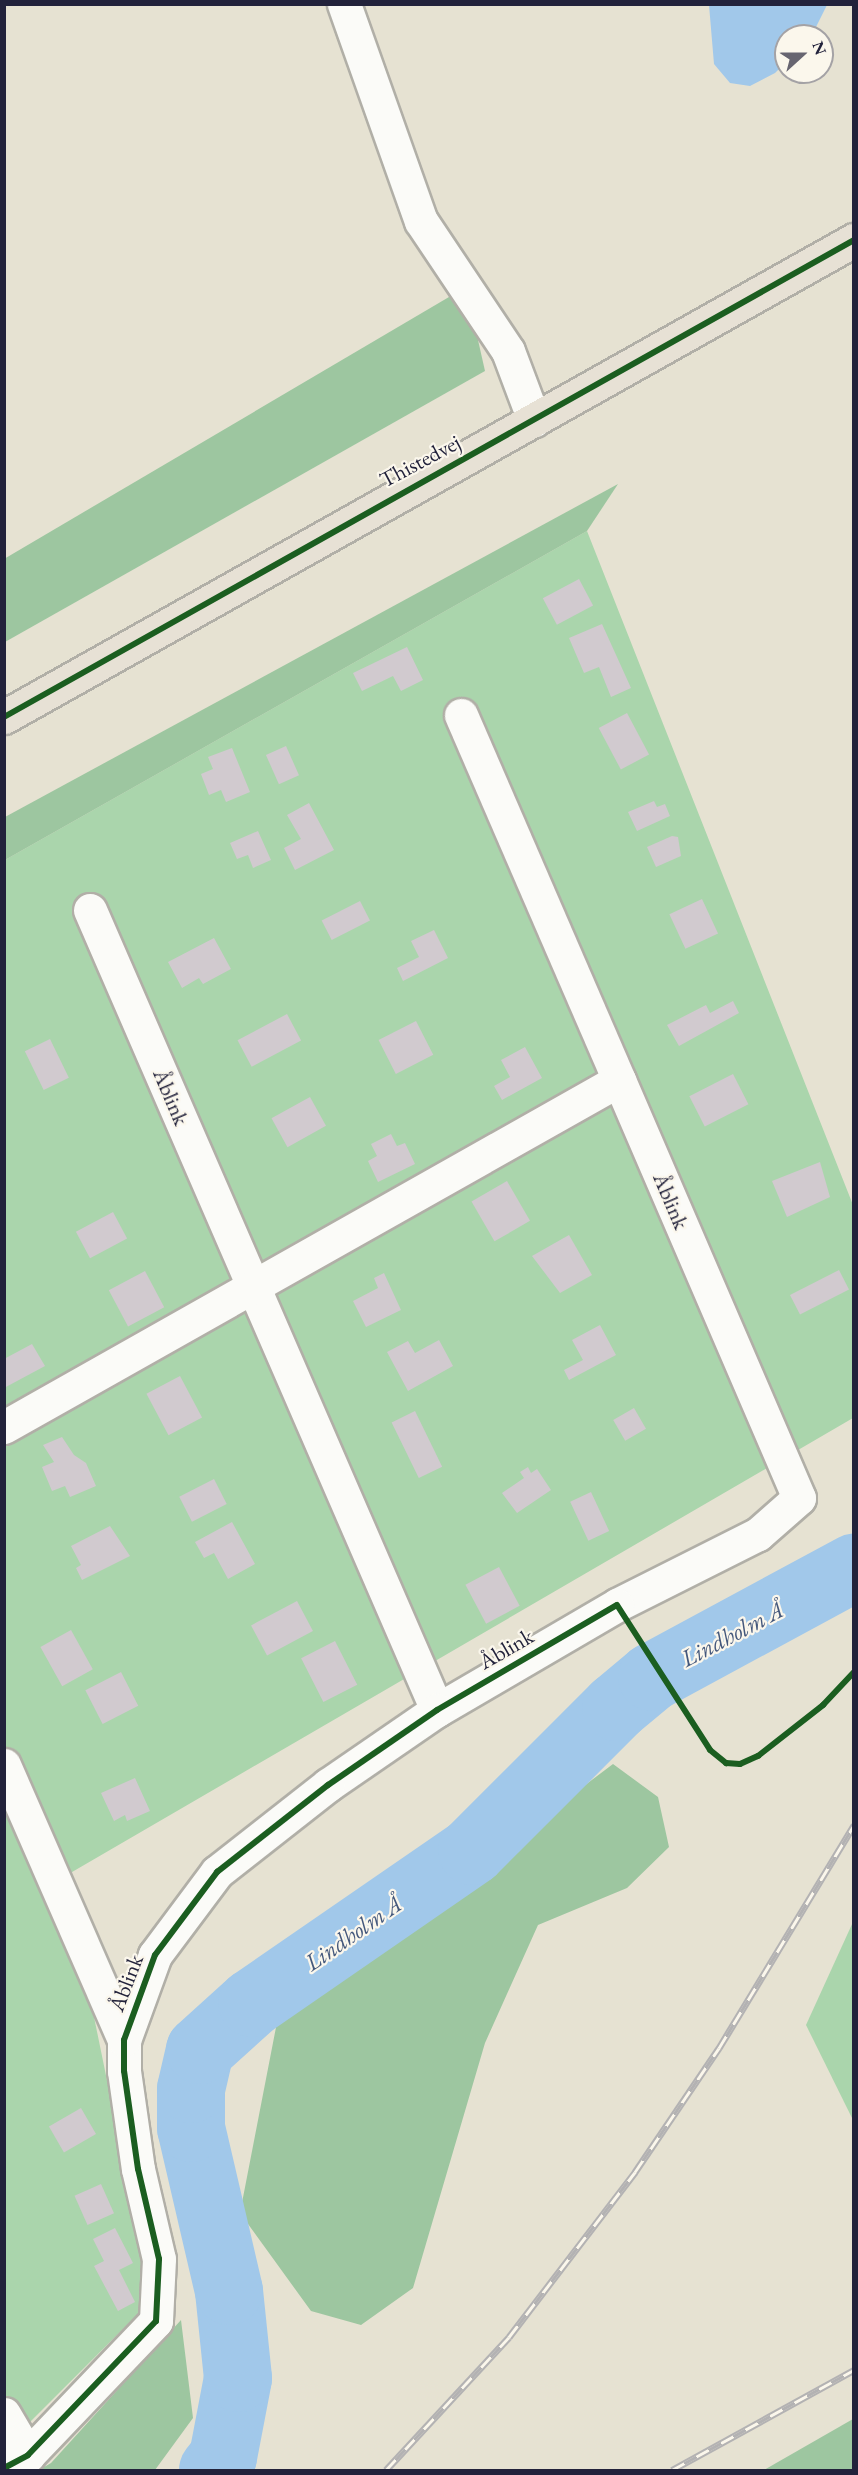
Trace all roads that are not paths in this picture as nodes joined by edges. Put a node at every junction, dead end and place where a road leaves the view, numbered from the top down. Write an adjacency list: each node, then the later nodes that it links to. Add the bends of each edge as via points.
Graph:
1 (344, 4): 3 (street, via 421,221 508,351)
2 (854, 240): 3 (main road, Thistedvej)
3 (534, 420): 5 (main road, Thistedvej, via 355,516)
4 (461, 715): 7 (street, Åblink)
5 (4, 717)
6 (90, 910): 8 (street, Åblink)
7 (619, 1080): 8 (street); 10 (street, Åblink, via 799,1498 758,1534 617,1605)
8 (252, 1285): 9 (street); 10 (street, Åblink)
9 (4, 1427)
10 (437, 1710): 12 (street, Åblink, via 328,1785 217,1872 155,1955)
11 (4, 1766): 12 (street, Åblink)
12 (124, 2040): 14 (street, Åblink, via 124,2072 138,2169 159,2259 156,2321)
13 (4, 2414): 14 (street, Åblink)
14 (16, 2462)

